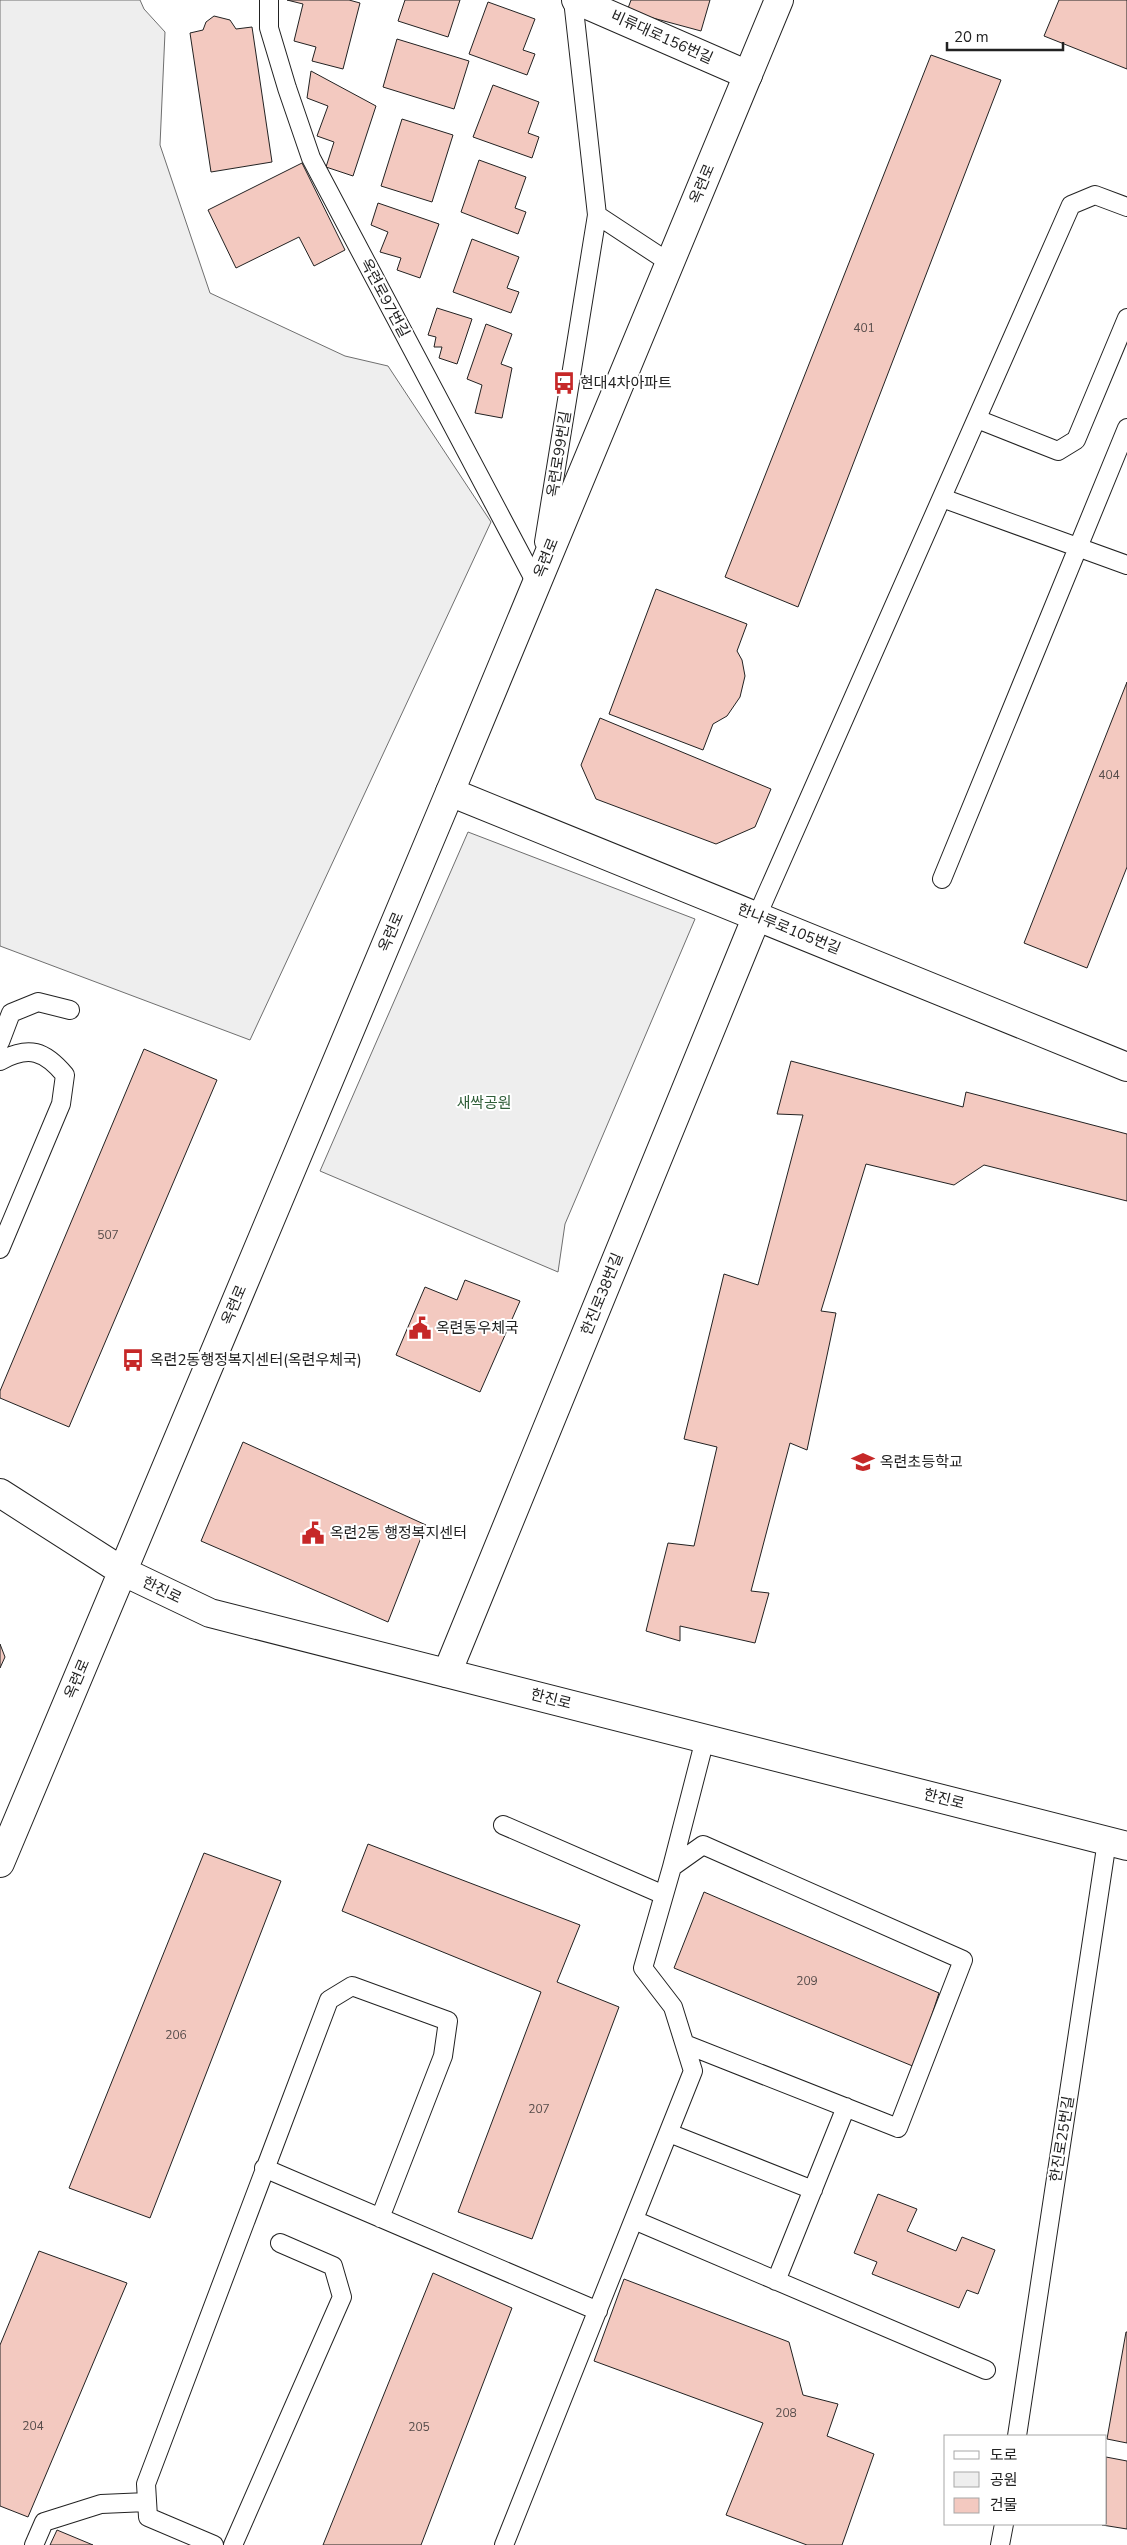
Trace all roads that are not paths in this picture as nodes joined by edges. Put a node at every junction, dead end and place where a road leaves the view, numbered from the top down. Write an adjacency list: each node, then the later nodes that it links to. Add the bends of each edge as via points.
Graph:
1 (269, 0): 14 (lane, 옥련로97번길, via 269,28 311,158)
2 (575, 0): 4 (street, 비류대로156번길); 6 (lane, 옥련로99번길)
3 (779, 0): 4 (street, 옥련로)
4 (748, 75): 7 (street, 옥련로)
5 (1127, 207): 9 (lane, via 1095,195 1071,205)
6 (597, 215): 7 (lane); 14 (lane, 옥련로99번길)
7 (670, 263): 14 (street, 옥련로)
8 (1127, 318): 9 (lane, via 1076,440 1058,451)
9 (977, 419): 11 (lane)
10 (1127, 428): 12 (lane)
11 (942, 498): 12 (lane); 17 (lane)
12 (1078, 546): 13 (lane); 16 (lane)
13 (1127, 565)
14 (538, 579): 15 (street, 옥련로)
15 (450, 792): 17 (street, 한나루로105번길); 24 (street, 옥련로)
16 (942, 879)
17 (757, 916): 21 (street, 한나루로105번길); 25 (street, 한진로38번길)
18 (70, 1010): 19 (lane, via 38,1002 11,1013)
19 (0, 1042)
20 (0, 1061): 22 (lane, via 32,1051 52,1059 65,1076 61,1104)
21 (1127, 1067)
22 (0, 1248)
23 (0, 1493): 24 (street, 한진로)
24 (122, 1571): 25 (street, 한진로, via 210,1613); 29 (street, 옥련로)
25 (447, 1672): 26 (street, 한진로)
26 (705, 1739): 28 (street, 한진로); 30 (lane)
27 (503, 1824): 31 (lane)
28 (1117, 1844): 43 (lane, 한진로25번길)
29 (0, 1863)
30 (672, 1867): 31 (lane); 33 (lane, via 704,1845 963,1960 898,2128)
31 (664, 1894): 32 (lane, via 642,1968 673,2007)
32 (685, 2044): 33 (lane); 34 (lane, via 693,2071)
33 (846, 2107): 36 (lane)
34 (669, 2133): 36 (lane); 38 (lane)
35 (264, 2168): 37 (lane); 37 (lane, via 329,2000 352,1986 448,2021 443,2056); 44 (lane, via 146,2484)
36 (813, 2190): 40 (lane)
37 (380, 2218): 41 (lane)
38 (634, 2220): 40 (lane); 41 (lane)
39 (280, 2243): 48 (lane, via 333,2266 342,2297)
40 (776, 2281): 42 (lane)
41 (598, 2311): 49 (lane)
42 (986, 2370)
43 (1017, 2435)
44 (147, 2502): 46 (lane, via 101,2504 44,2522); 47 (lane, via 148,2517)
45 (1004, 2525): 50 (lane)
46 (34, 2545)
47 (214, 2545)
48 (233, 2545)
49 (504, 2545)
50 (1000, 2545)

